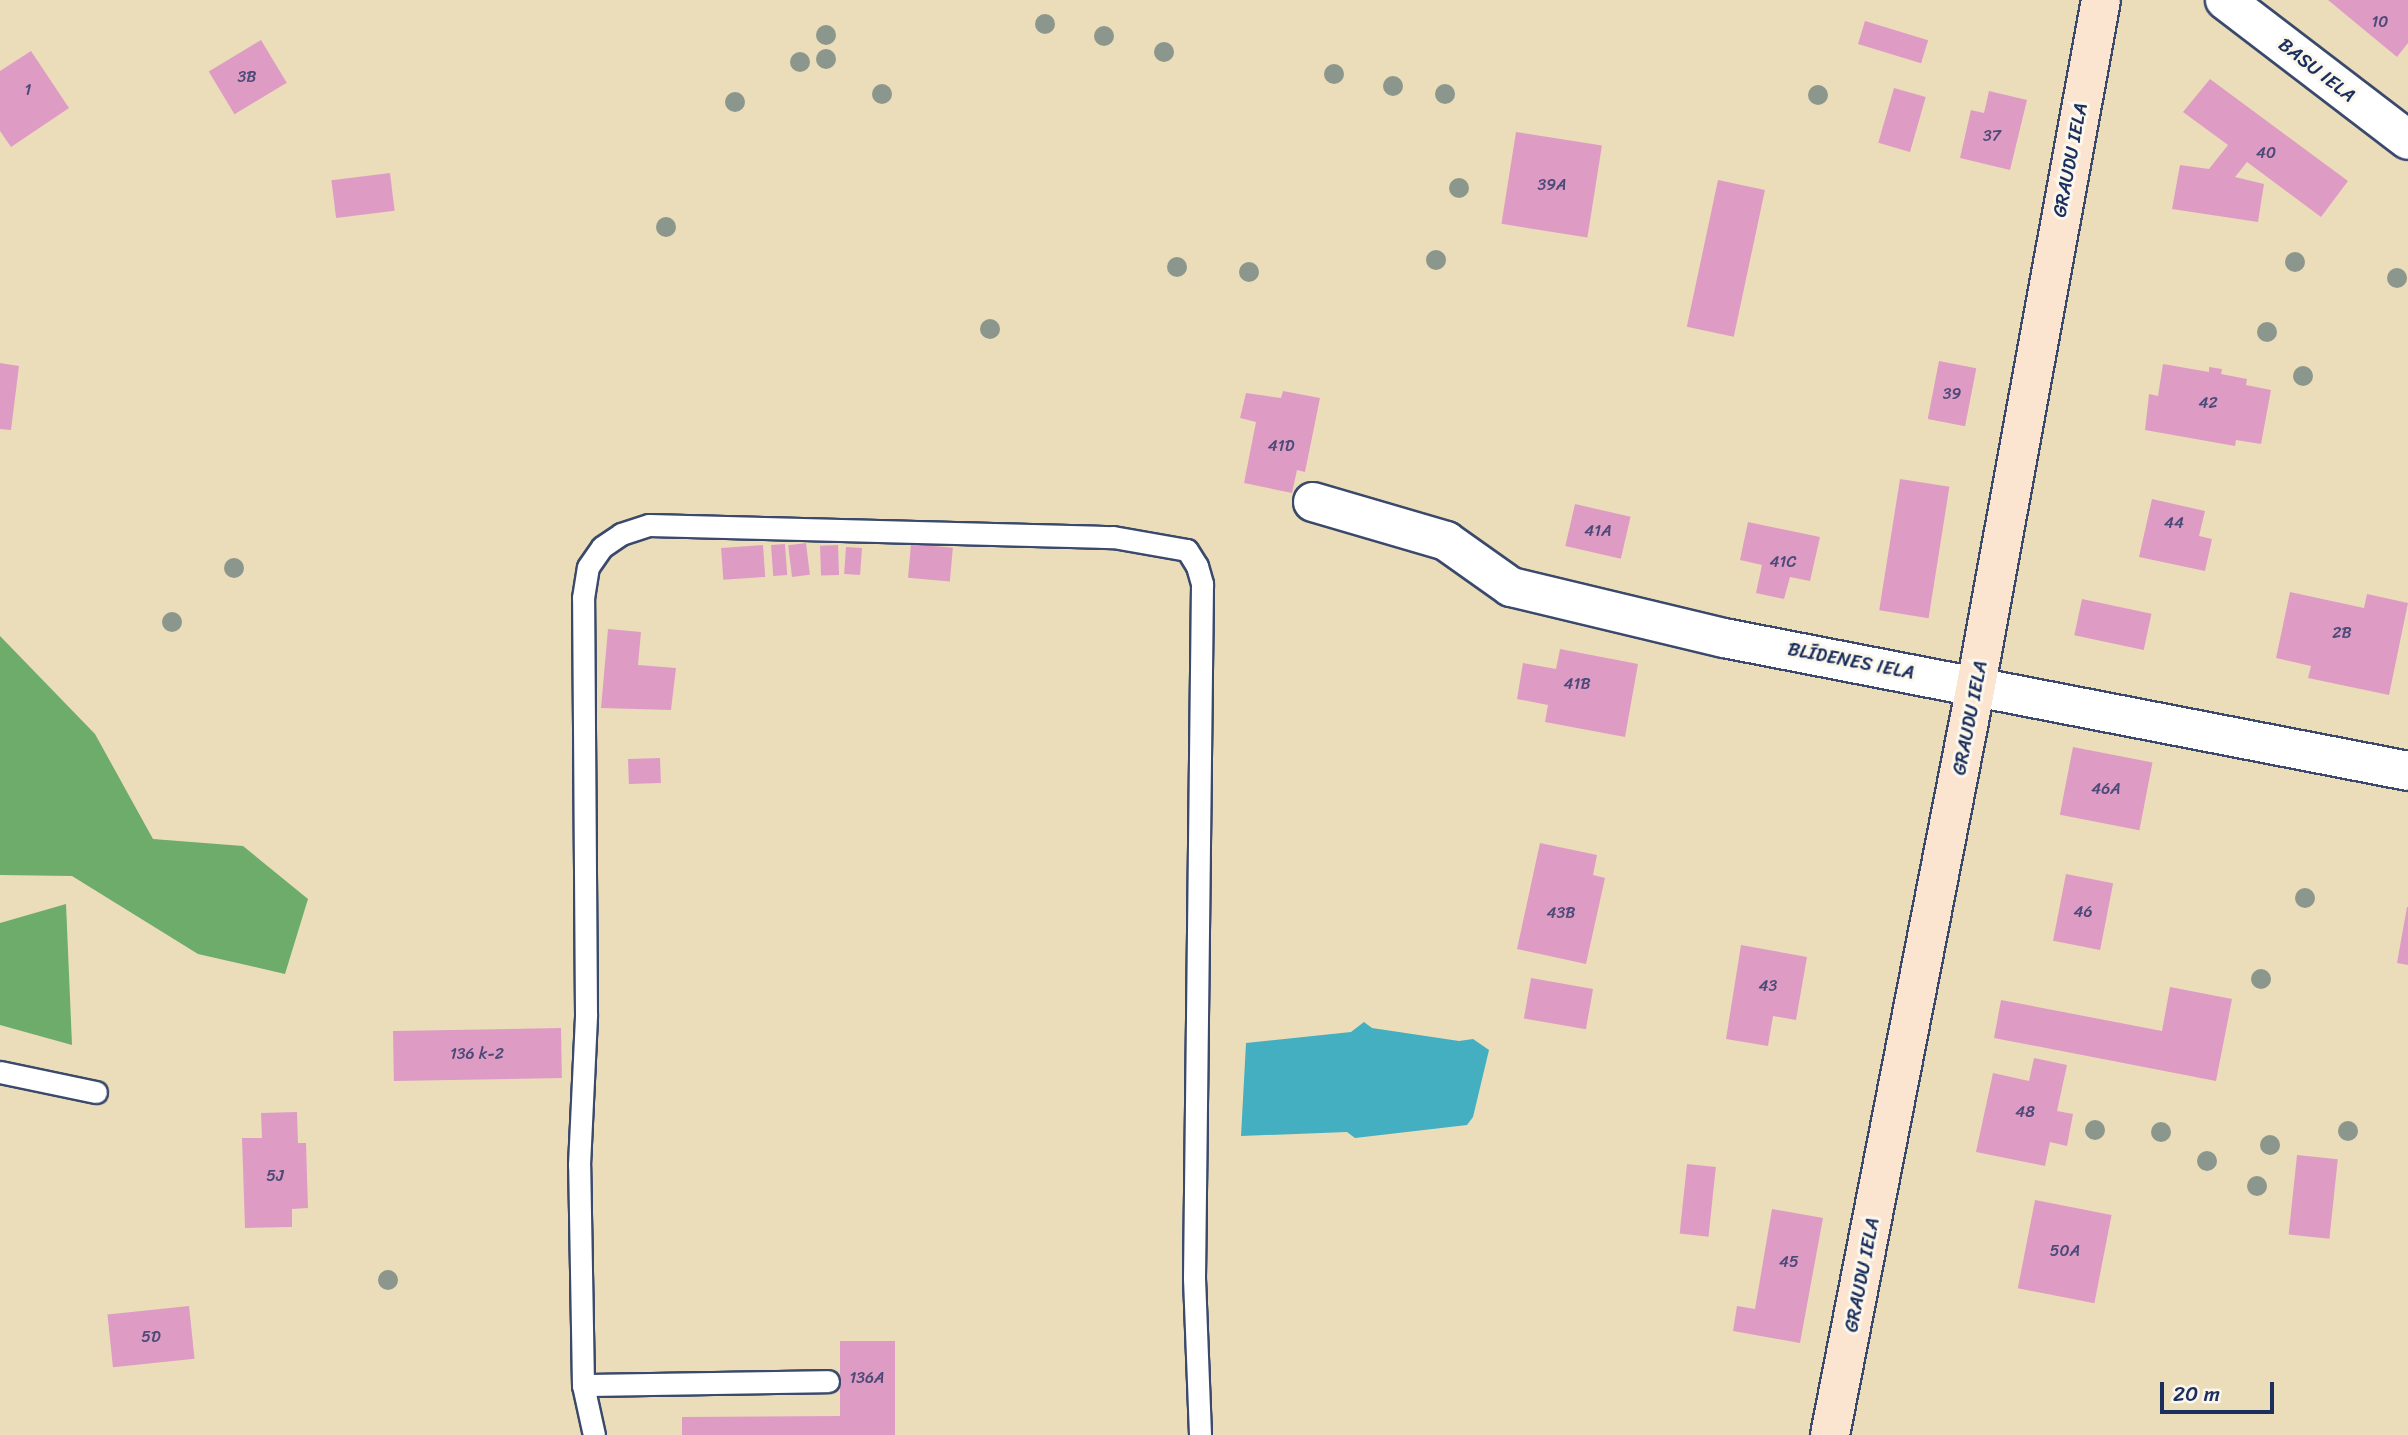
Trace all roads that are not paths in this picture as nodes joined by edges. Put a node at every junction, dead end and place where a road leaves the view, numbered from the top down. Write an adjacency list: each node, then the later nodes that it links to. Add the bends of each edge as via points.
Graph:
1 (2101, 0): 5 (main road, GRAUDU IELA)
2 (2225, 0): 3 (street, BASU IELA)
3 (2408, 141)
4 (1313, 502): 5 (street, BLĪDENES IELA, via 1446,541 1511,587 1724,638)
5 (1976, 685): 6 (street, BLĪDENES IELA); 13 (main road, GRAUDU IELA)
6 (2408, 771)
7 (0, 1072): 8 (lane)
8 (96, 1093)
9 (828, 1381): 10 (lane)
10 (583, 1385): 11 (lane); 12 (lane, via 579,1165 586,1014 583,598 588,567 602,547 621,534 649,525 1113,537 1186,550 1202,584 1194,1022 1194,1278)
11 (594, 1435)
12 (1200, 1435)
13 (1830, 1435)

